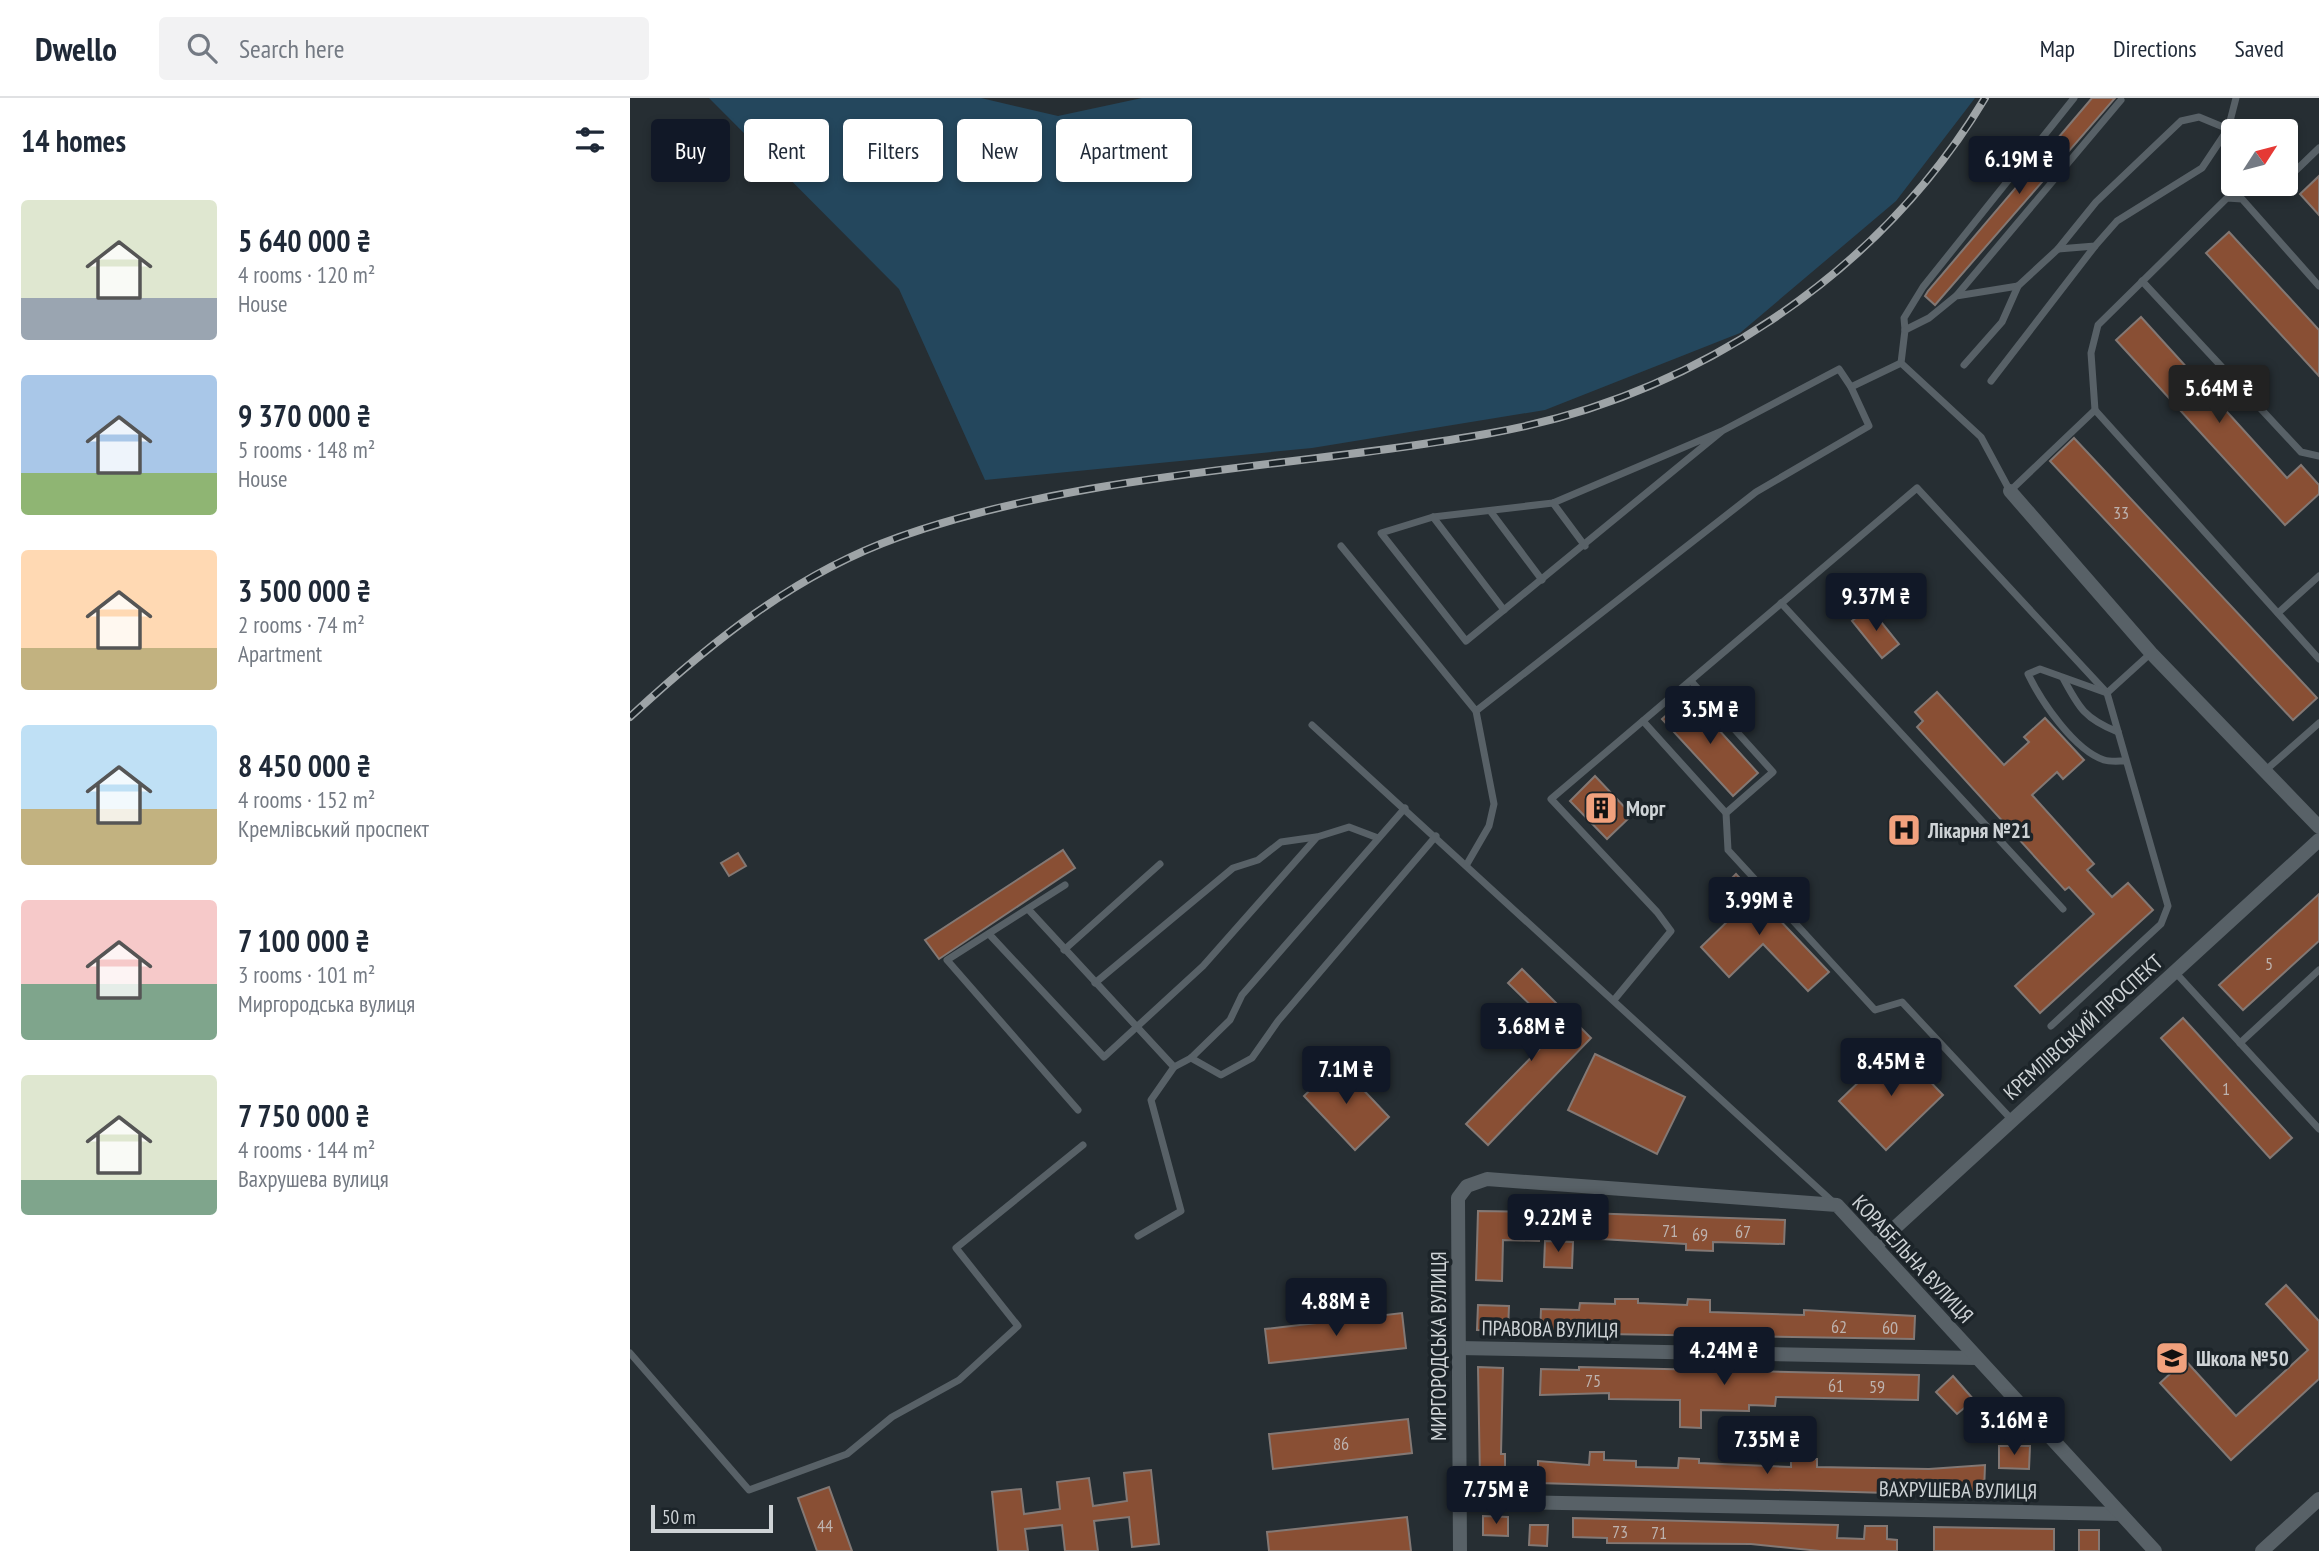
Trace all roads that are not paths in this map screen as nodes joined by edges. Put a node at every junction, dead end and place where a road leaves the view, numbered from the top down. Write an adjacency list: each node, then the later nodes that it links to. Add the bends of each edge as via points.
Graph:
1 (2074, 98): 15 (lane, via 1923,287 1904,318)
2 (2236, 98): 4 (lane)
3 (2121, 100): 14 (lane)
4 (2231, 119)
5 (2221, 126): 10 (lane, via 2199,117 2181,121 2096,202)
6 (2221, 140): 9 (lane, via 2202,168 2117,221)
7 (2319, 148): 8 (lane)
8 (2298, 168)
9 (2095, 246): 10 (lane); 18 (lane)
10 (2058, 249): 12 (lane)
11 (2142, 281): 13 (lane, via 2227,198 2242,199); 20 (lane, via 2098,325 2091,353); 22 (lane, via 2301,452)
12 (2018, 286): 14 (lane); 17 (lane, via 2002,322)
13 (2319, 286)
14 (1956, 296): 15 (lane)
15 (1906, 330): 16 (lane)
16 (1901, 363): 19 (lane); 23 (lane, via 1980,437)
17 (1964, 365)
18 (1991, 381)
19 (1851, 387): 21 (lane, via 1839,369); 39 (lane, via 1869,426 1756,492)
20 (2095, 411): 23 (lane); 33 (lane)
21 (1722, 431): 24 (lane); 28 (lane)
22 (2319, 456)
23 (2010, 491): 34 (street)
24 (1553, 503): 25 (lane); 28 (lane)
25 (1491, 512): 26 (lane); 30 (lane)
26 (1433, 517): 32 (lane); 32 (lane, via 1381,533 1466,641)
27 (1341, 546): 39 (lane)
28 (1585, 546): 30 (lane)
29 (2319, 576): 33 (lane)
30 (1542, 580): 32 (lane)
31 (1782, 603): 37 (lane); 38 (lane, via 1917,488); 57 (lane)
32 (1503, 610)
33 (2278, 613): 35 (lane)
34 (2151, 653): 38 (lane); 45 (street)
35 (2319, 659)
36 (2063, 677): 38 (lane); 43 (lane, via 2077,706 2093,722); 44 (lane, via 2040,669 2028,674 2040,699 2086,751 2105,761)
37 (1691, 681): 40 (lane); 47 (lane, via 1773,772)
38 (2107, 693): 43 (lane)
39 (1476, 711): 54 (lane, via 1494,804 1489,826)
40 (1643, 721): 47 (lane); 63 (lane, via 1551,799 1671,931)
41 (2319, 723): 45 (lane)
42 (1312, 725): 46 (lane)
43 (2118, 732): 44 (lane)
44 (2126, 761): 64 (lane, via 2168,906 2161,923)
45 (2266, 770): 48 (street)
46 (1405, 808): 49 (lane); 51 (lane)
47 (1726, 813): 70 (lane, via 1728,850 1875,1010 1902,1002)
48 (2319, 827)
49 (1436, 836): 54 (lane); 67 (lane, via 1278,1021 1252,1058 1221,1075)
50 (1317, 837): 51 (lane, via 1349,827); 62 (lane, via 1281,842 1258,860 1233,868); 65 (lane, via 1203,966)
51 (1378, 838): 67 (lane, via 1242,995 1230,1020)
52 (2319, 840): 61 (street, КРЕМЛІВСЬКИЙ ПРОСПЕКТ)
53 (1160, 864): 59 (lane)
54 (1467, 864): 63 (lane)
55 (1065, 886): 56 (lane)
56 (1028, 909): 58 (lane); 59 (lane)
57 (2063, 909)
58 (989, 933): 65 (lane, via 1104,1057); 69 (lane, via 947,960)
59 (1064, 950): 62 (lane)
60 (2319, 970): 66 (lane)
61 (2175, 971): 66 (lane); 70 (street, КРЕМЛІВСЬКИЙ ПРОСПЕКТ)
62 (1095, 983): 65 (lane)
63 (1614, 1000): 74 (lane)
64 (2050, 1026)
65 (1136, 1027): 68 (lane)
66 (2240, 1043): 71 (lane)
67 (1191, 1058): 68 (lane)
68 (1174, 1067): 75 (lane, via 1151,1100 1181,1211)
69 (1078, 1110)
70 (2012, 1120): 76 (street, КРЕМЛІВСЬКИЙ ПРОСПЕКТ)
71 (2319, 1129)
72 (1083, 1145): 78 (lane, via 956,1248 1018,1326 960,1380 892,1417 847,1454 749,1490)
73 (1467, 1186): 74 (street, КОРАБЕЛЬНА ВУЛИЦЯ, via 1486,1179); 77 (street, МИРГОРОДСЬКА ВУЛИЦЯ, via 1458,1198)
74 (1837, 1205): 76 (street, КОРАБЕЛЬНА ВУЛИЦЯ)
75 (1138, 1236)
76 (1875, 1246): 79 (street, КОРАБЕЛЬНА ВУЛИЦЯ)
77 (1459, 1348): 79 (street, ПРАВОВА ВУЛИЦЯ); 81 (street, МИРГОРОДСЬКА ВУЛИЦЯ)
78 (630, 1353)
79 (1976, 1358): 82 (street, КОРАБЕЛЬНА ВУЛИЦЯ)
80 (2319, 1499): 85 (street)
81 (1459, 1501): 82 (street, ВАХРУШЕВА ВУЛИЦЯ); 83 (street, МИРГОРОДСЬКА ВУЛИЦЯ)
82 (2121, 1514): 84 (street, КОРАБЕЛЬНА ВУЛИЦЯ)
83 (1460, 1551)
84 (2155, 1551)
85 (2262, 1551)

